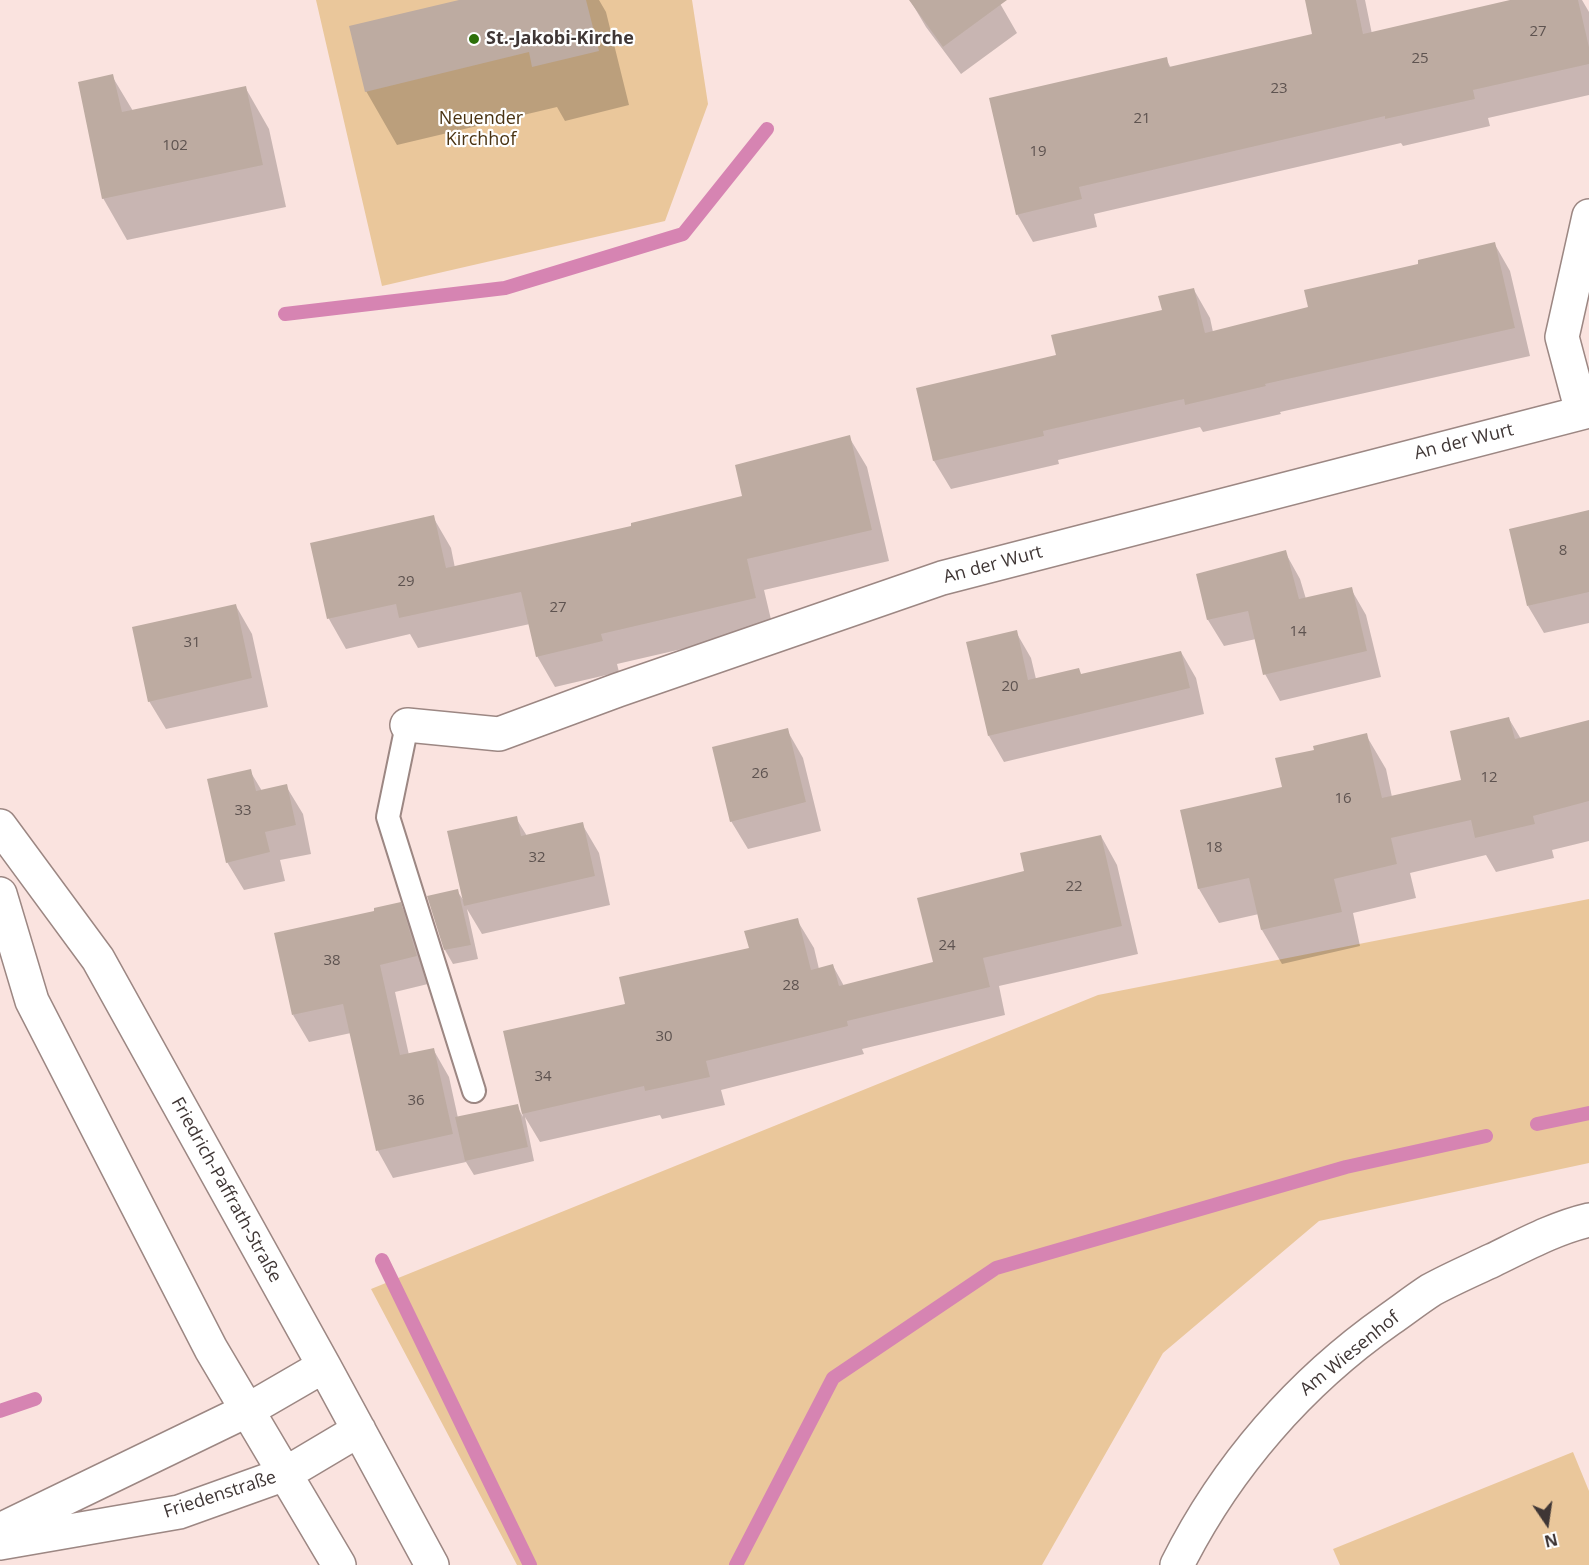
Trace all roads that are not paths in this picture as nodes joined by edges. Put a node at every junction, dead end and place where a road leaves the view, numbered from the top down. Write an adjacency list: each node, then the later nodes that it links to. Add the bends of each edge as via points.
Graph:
1 (1589, 216): 2 (main road, via 1562,336)
2 (1585, 411): 3 (main road, An der Wurt, via 942,578 499,734)
3 (407, 725): 6 (lane, via 388,817)
4 (0, 826): 8 (main road, Friedrich-Paffrath-Straße, via 98,959)
5 (0, 894): 9 (main road, via 32,1001 211,1349)
6 (474, 1091)
7 (1589, 1220): 16 (main road, Am Wiesenhof, via 1566,1225 1430,1291 1364,1338 1305,1388 1242,1459)
8 (324, 1366): 9 (main road); 10 (main road, Friedrich-Paffrath-Straße)
9 (248, 1410): 11 (main road); 12 (main road)
10 (359, 1430): 11 (main road, Friedenstraße); 15 (main road, Friedrich-Paffrath-Straße)
11 (285, 1474): 13 (main road, Friedenstraße, via 179,1512); 14 (main road)
12 (0, 1530)
13 (0, 1544)
14 (339, 1565)
15 (432, 1565)
16 (1177, 1565)

